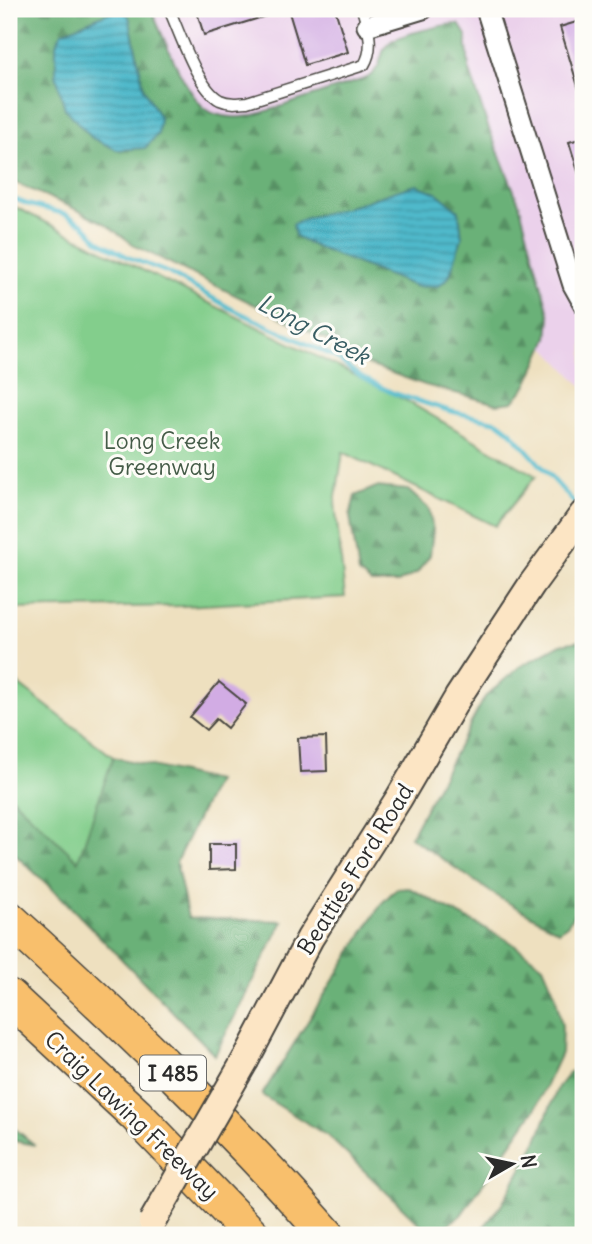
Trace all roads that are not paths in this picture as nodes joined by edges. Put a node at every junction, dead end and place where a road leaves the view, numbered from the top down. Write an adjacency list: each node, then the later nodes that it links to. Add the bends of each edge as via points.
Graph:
1 (169, 9): 4 (lane, via 203,85 218,99 231,103 364,65 371,45)
2 (424, 9): 4 (street)
3 (486, 9): 5 (street, via 573,285)
4 (365, 17)
5 (583, 303)
6 (583, 514): 9 (main road, Beatties Ford Road, bridge, via 474,671 310,938)
7 (9, 919): 11 (highway, I 485, via 222,1121)
8 (9, 997): 10 (highway, Craig Lawing Freeway / I 485, via 136,1115)
9 (148, 1228)
10 (252, 1235)
11 (327, 1235)

